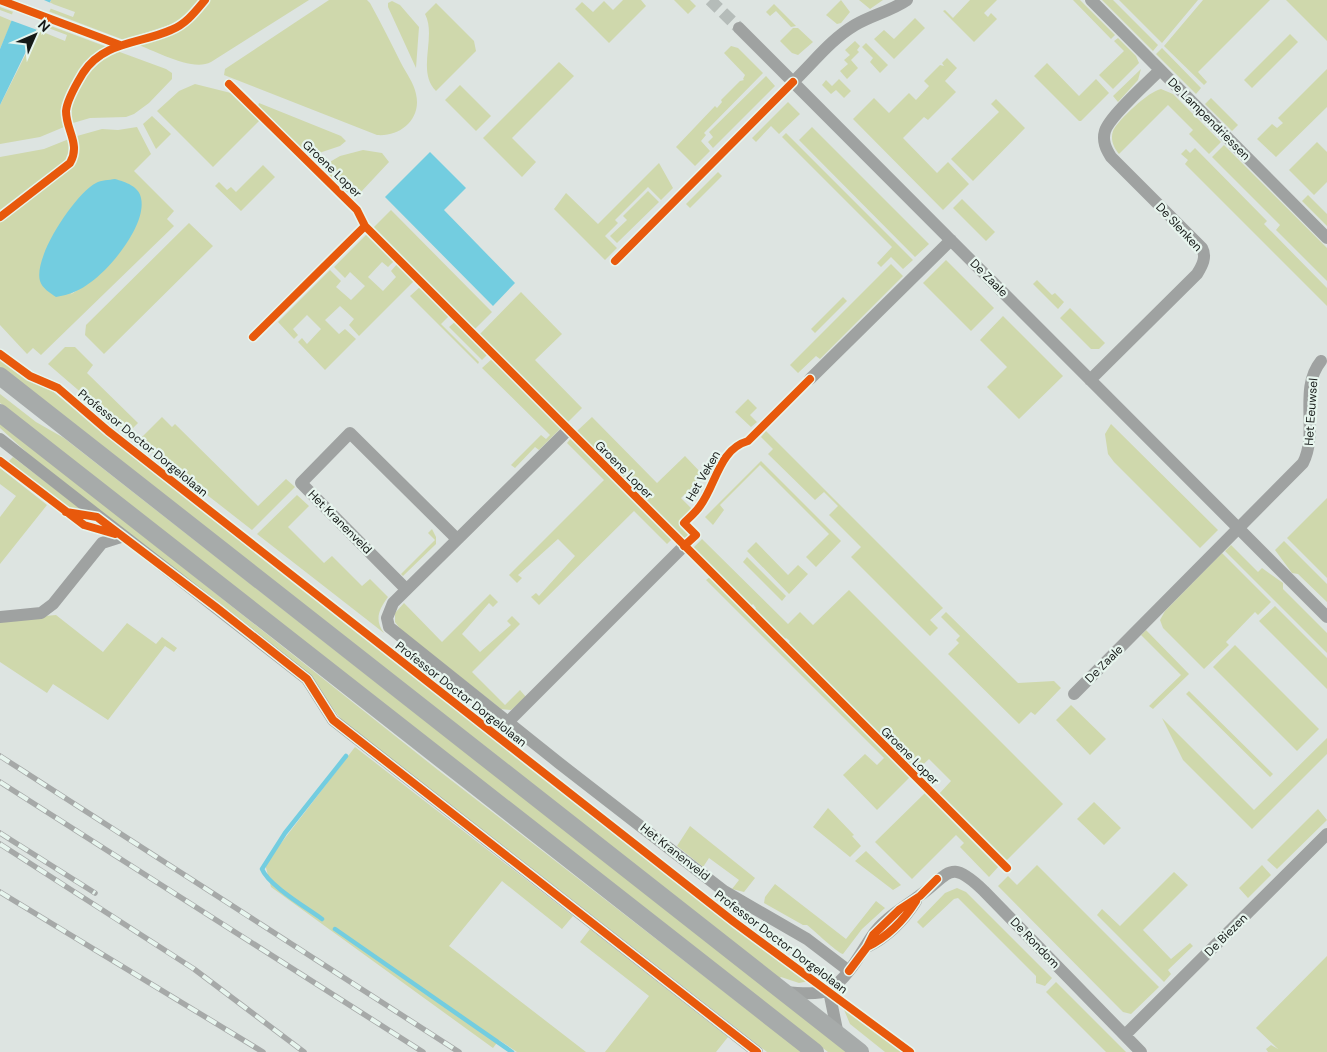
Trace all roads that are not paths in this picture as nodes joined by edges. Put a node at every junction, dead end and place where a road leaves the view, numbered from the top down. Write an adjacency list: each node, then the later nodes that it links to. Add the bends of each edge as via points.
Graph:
1 (907, 0): 5 (street, via 856,25)
2 (1091, 0): 4 (street, De Lampendriessen)
3 (739, 28): 5 (street, De Zaale)
4 (1160, 70): 6 (street, De Lampendriessen); 11 (street, De Slenken, via 1107,125 1104,145 1111,157 1202,248 1203,263 1197,274)
5 (793, 82): 7 (street, De Zaale)
6 (1327, 238)
7 (951, 240): 10 (street); 11 (street, De Zaale)
8 (1321, 361): 15 (street, Het Eeuwsel, via 1312,378 1306,457)
9 (0, 376): 27 (main road)
10 (810, 379)
11 (1090, 380): 15 (street, De Zaale)
12 (0, 413): 31 (main road)
13 (568, 430): 17 (street, Het Kranenveld)
14 (0, 439): 16 (street)
15 (1239, 528): 21 (street, De Zaale); 22 (street, De Zaale)
16 (124, 536): 20 (street, via 102,544 42,613); 30 (street, via 307,680 333,720)
17 (457, 539): 19 (street, Het Kranenveld); 19 (street, Het Kranenveld, via 350,434 301,483)
18 (684, 546): 23 (street)
19 (406, 589): 23 (street, Het Kranenveld, via 389,610 386,622 392,630)
20 (0, 617)
21 (1327, 618)
22 (1074, 694)
23 (508, 722): 25 (street, Het Kranenveld, via 724,891 807,939)
24 (1327, 834): 29 (street, De Biezen)
25 (849, 971): 26 (street, De Rondom); 29 (street, De Rondom, via 867,947 884,937 920,896 946,873 956,872 969,877)
26 (829, 991): 27 (street); 28 (street)
27 (784, 992): 28 (main road)
28 (838, 1035): 32 (main road)
29 (1124, 1035): 33 (street, De Rondom)
30 (758, 1052)
31 (815, 1052)
32 (860, 1052)
33 (1141, 1052)

